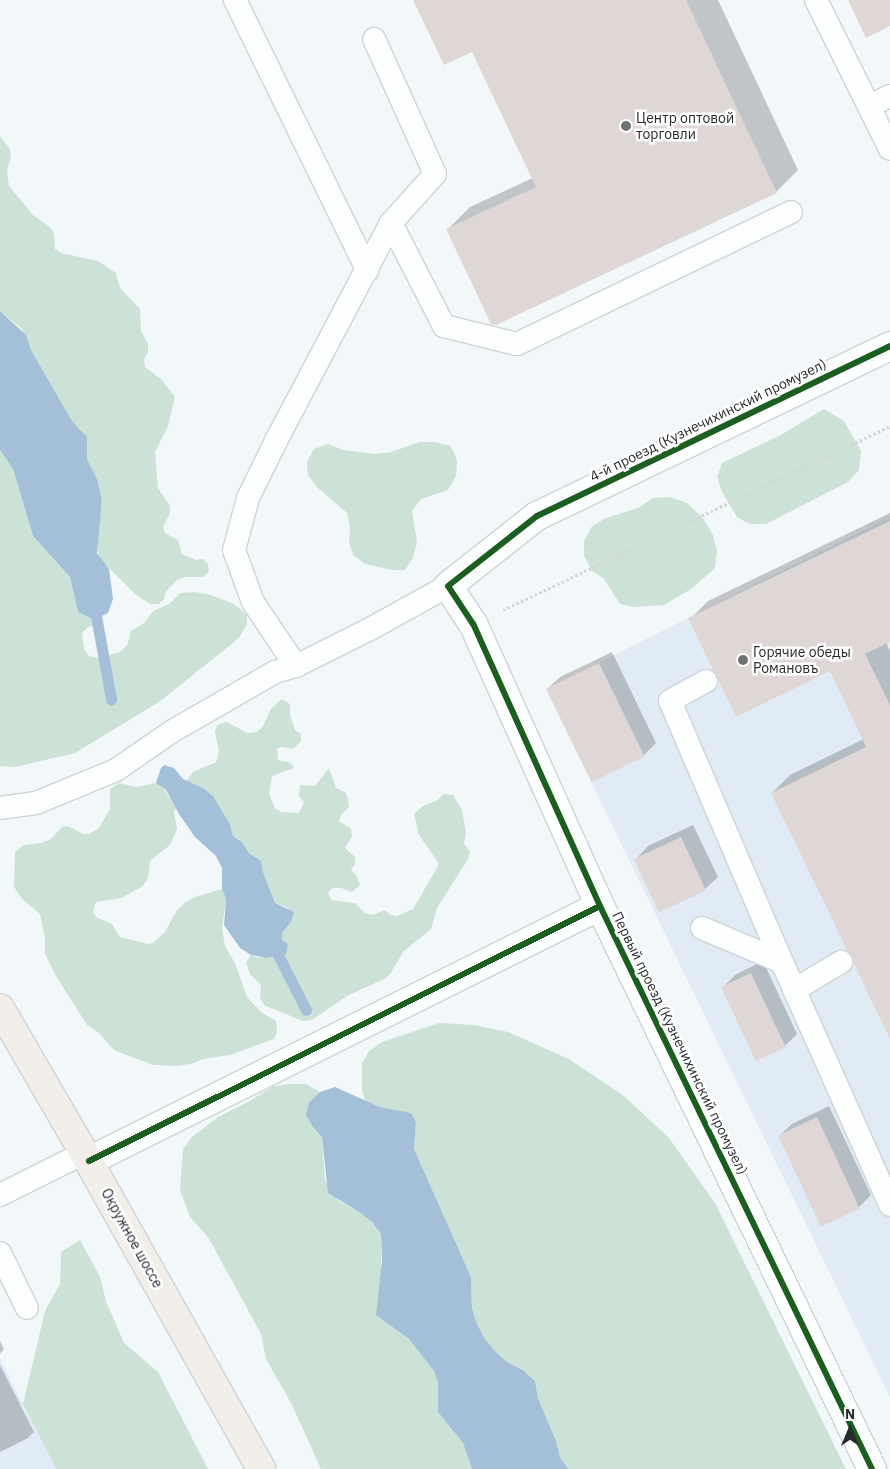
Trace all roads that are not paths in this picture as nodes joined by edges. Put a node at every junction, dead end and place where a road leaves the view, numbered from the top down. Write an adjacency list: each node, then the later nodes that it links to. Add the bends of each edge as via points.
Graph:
1 (235, 0): 9 (lane)
2 (816, 0): 5 (lane)
3 (374, 39): 8 (lane, via 435,174)
4 (890, 96): 5 (lane)
5 (870, 106): 6 (lane)
6 (890, 149)
7 (791, 212): 8 (lane, via 517,344 444,326)
8 (391, 223): 9 (lane)
9 (367, 270): 12 (lane, via 248,498 234,550 253,602)
10 (890, 346): 11 (street, 4-й проезд (Кузнечихинский промузел), via 537,516)
11 (448, 586): 12 (lane); 15 (street, Первый проезд (Кузнечихинский промузел), via 473,624)
12 (296, 666): 14 (lane, via 275,672 171,732 116,770 36,803)
13 (706, 681): 17 (lane, via 670,701)
14 (0, 808)
15 (600, 906): 21 (street); 27 (street, Первый проезд (Кузнечихинский промузел))
16 (702, 928): 17 (lane)
17 (782, 962): 19 (lane)
18 (841, 962): 19 (lane)
19 (794, 990): 23 (lane)
20 (0, 1008): 21 (main road, Окружное шоссе)
21 (86, 1157): 22 (lane); 26 (main road, Окружное шоссе)
22 (0, 1195)
23 (890, 1204)
24 (0, 1253): 25 (lane)
25 (28, 1308)
26 (261, 1469)
27 (872, 1469)

